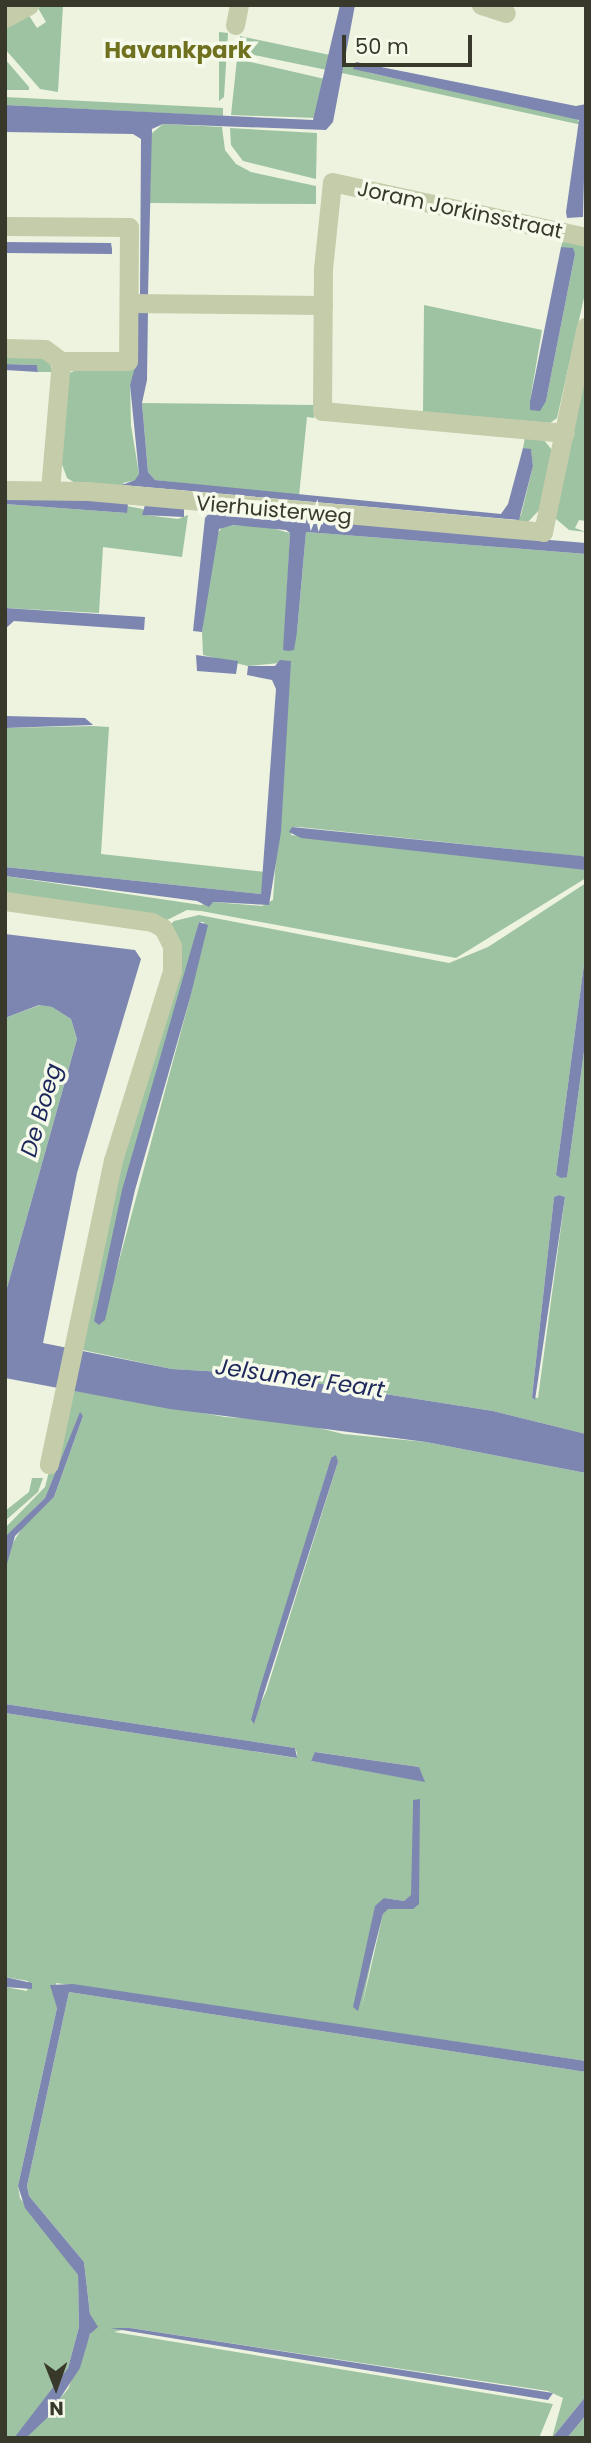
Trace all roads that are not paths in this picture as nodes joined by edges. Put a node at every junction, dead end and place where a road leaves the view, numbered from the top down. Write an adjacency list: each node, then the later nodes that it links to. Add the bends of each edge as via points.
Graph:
1 (29, 5): 5 (street)
2 (239, 5): 6 (street)
3 (477, 6): 4 (street)
4 (506, 13)
5 (5, 18)
6 (235, 25)
7 (5, 226): 9 (street, via 129,227)
8 (586, 237): 10 (street, Joram Jorkinsstraat, via 332,182)
9 (129, 303): 10 (street); 13 (street, via 128,362)
10 (323, 305): 14 (street, Joram Jorkinsstraat, via 322,411)
11 (586, 326): 14 (street)
12 (5, 348): 13 (street, via 45,349)
13 (61, 362): 15 (street)
14 (565, 433): 15 (street, Vierhuisterweg, via 543,532)
15 (50, 489): 16 (street, Vierhuisterweg)
16 (5, 490)
17 (5, 901): 18 (street, via 152,922 163,928 172,946 172,971 113,1160)
18 (49, 1464)

